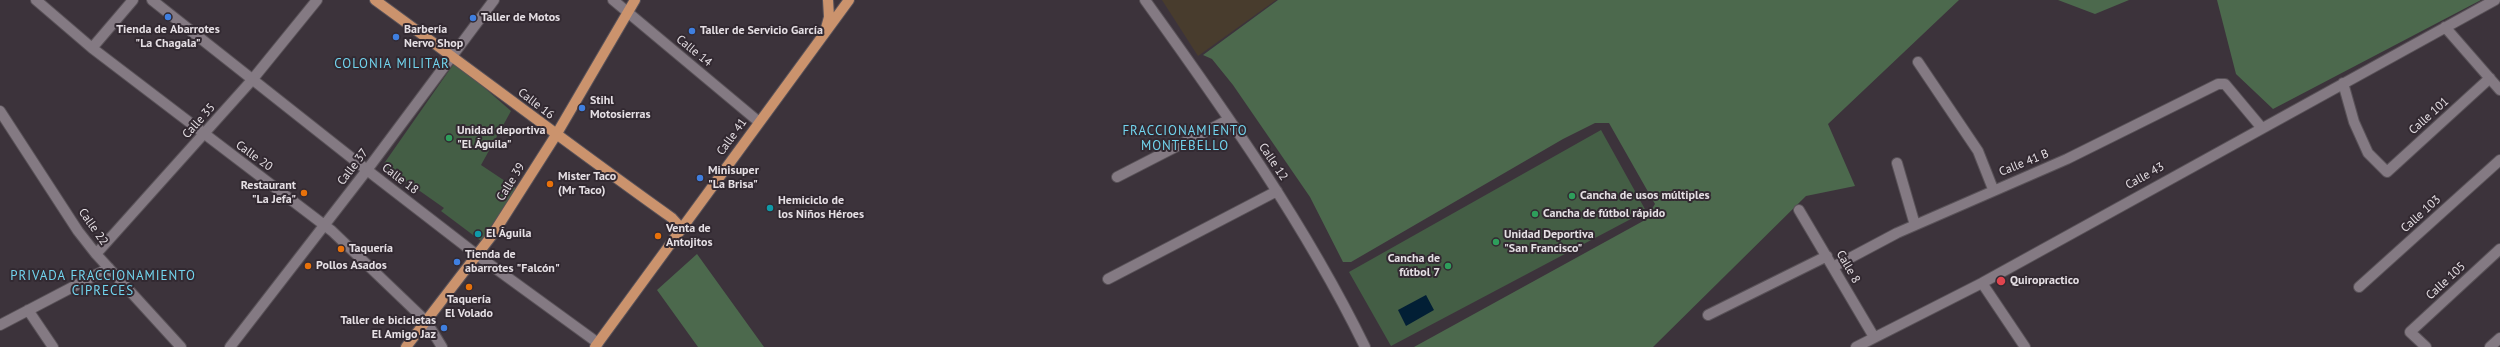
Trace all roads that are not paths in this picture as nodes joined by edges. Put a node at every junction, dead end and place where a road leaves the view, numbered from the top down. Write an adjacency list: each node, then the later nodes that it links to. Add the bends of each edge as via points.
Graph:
1 (36, 0): 16 (street, Calle 20)
2 (133, 0): 16 (street)
3 (152, 0): 20 (street, Calle 18)
4 (317, 0): 20 (street, Calle 35)
5 (375, 0): 17 (main road, Calle 16)
6 (494, 0): 17 (street, Calle 37)
7 (613, 0): 13 (street, Calle 14)
8 (635, 0): 13 (main road, Calle 39)
9 (828, 0): 15 (main road, via 829,17)
10 (849, 0): 15 (main road, Calle 41)
11 (1145, 0): 24 (street, Calle 12)
12 (2495, 0): 14 (street, Calle 43)
13 (627, 11): 25 (street, Calle 14); 27 (main road, Calle 39)
14 (2445, 27): 19 (street); 21 (street, Calle 43)
15 (821, 37): 25 (main road, Calle 41)
16 (92, 48): 28 (street, Calle 20)
17 (452, 56): 27 (main road, Calle 16); 31 (street, Calle 37)
18 (1918, 62): 33 (street, via 1978,151)
19 (2490, 78): 21 (street, Calle 101, via 2387,172 2368,153 2354,122); 22 (street)
20 (252, 80): 28 (street, Calle 35); 31 (street, Calle 18)
21 (2343, 83): 26 (street, Calle 43)
22 (2500, 90)
23 (0, 111): 40 (street, Calle 22, via 78,231)
24 (1228, 120): 32 (street); 34 (street, Calle 12)
25 (759, 122): 38 (main road, Calle 41)
26 (2261, 127): 33 (street, Calle 41 B, via 2225,84 2218,84 2067,159); 46 (street, Calle 43)
27 (556, 135): 38 (main road, Calle 16, via 672,218); 41 (main road, Calle 39)
28 (204, 136): 36 (street, Calle 20); 40 (street, Calle 35)
29 (2500, 160): 47 (street, Calle 103)
30 (1897, 163): 37 (street)
31 (367, 170): 36 (street, Calle 37); 41 (street, Calle 18)
32 (1117, 177)
33 (1993, 189): 37 (street, Calle 41 B)
34 (1277, 191): 45 (street); 60 (street, Calle 12, via 1322,266)
35 (1799, 210): 42 (street, Calle 8)
36 (323, 225): 50 (street, Calle 20); 57 (street, Calle 37)
37 (1915, 225): 43 (street, Calle 41 B, via 1868,247)
38 (681, 228): 54 (main road, Calle 41)
39 (2500, 249): 63 (street, Calle 105, via 2410,332)
40 (96, 254): 44 (street, Calle 22)
41 (477, 255): 50 (main road, Calle 39); 54 (street, Calle 18)
42 (1827, 256): 43 (street, Calle 8); 49 (street)
43 (1834, 267): 52 (street, Calle 8)
44 (109, 268): 48 (street); 56 (street, Calle 22)
45 (1108, 279)
46 (1982, 283): 52 (street, Calle 43); 62 (street)
47 (2359, 287)
48 (28, 310): 51 (street); 55 (street)
49 (1708, 315)
50 (426, 321): 58 (main road, Calle 39); 59 (street, Calle 20)
51 (0, 325)
52 (1874, 337): 61 (street, Calle 43)
53 (2500, 338): 64 (street)
54 (597, 345)
55 (54, 347)
56 (181, 347)
57 (230, 347)
58 (406, 347)
59 (442, 347)
60 (1365, 347)
61 (1856, 347)
62 (2024, 347)
63 (2426, 347)
64 (2490, 347)

